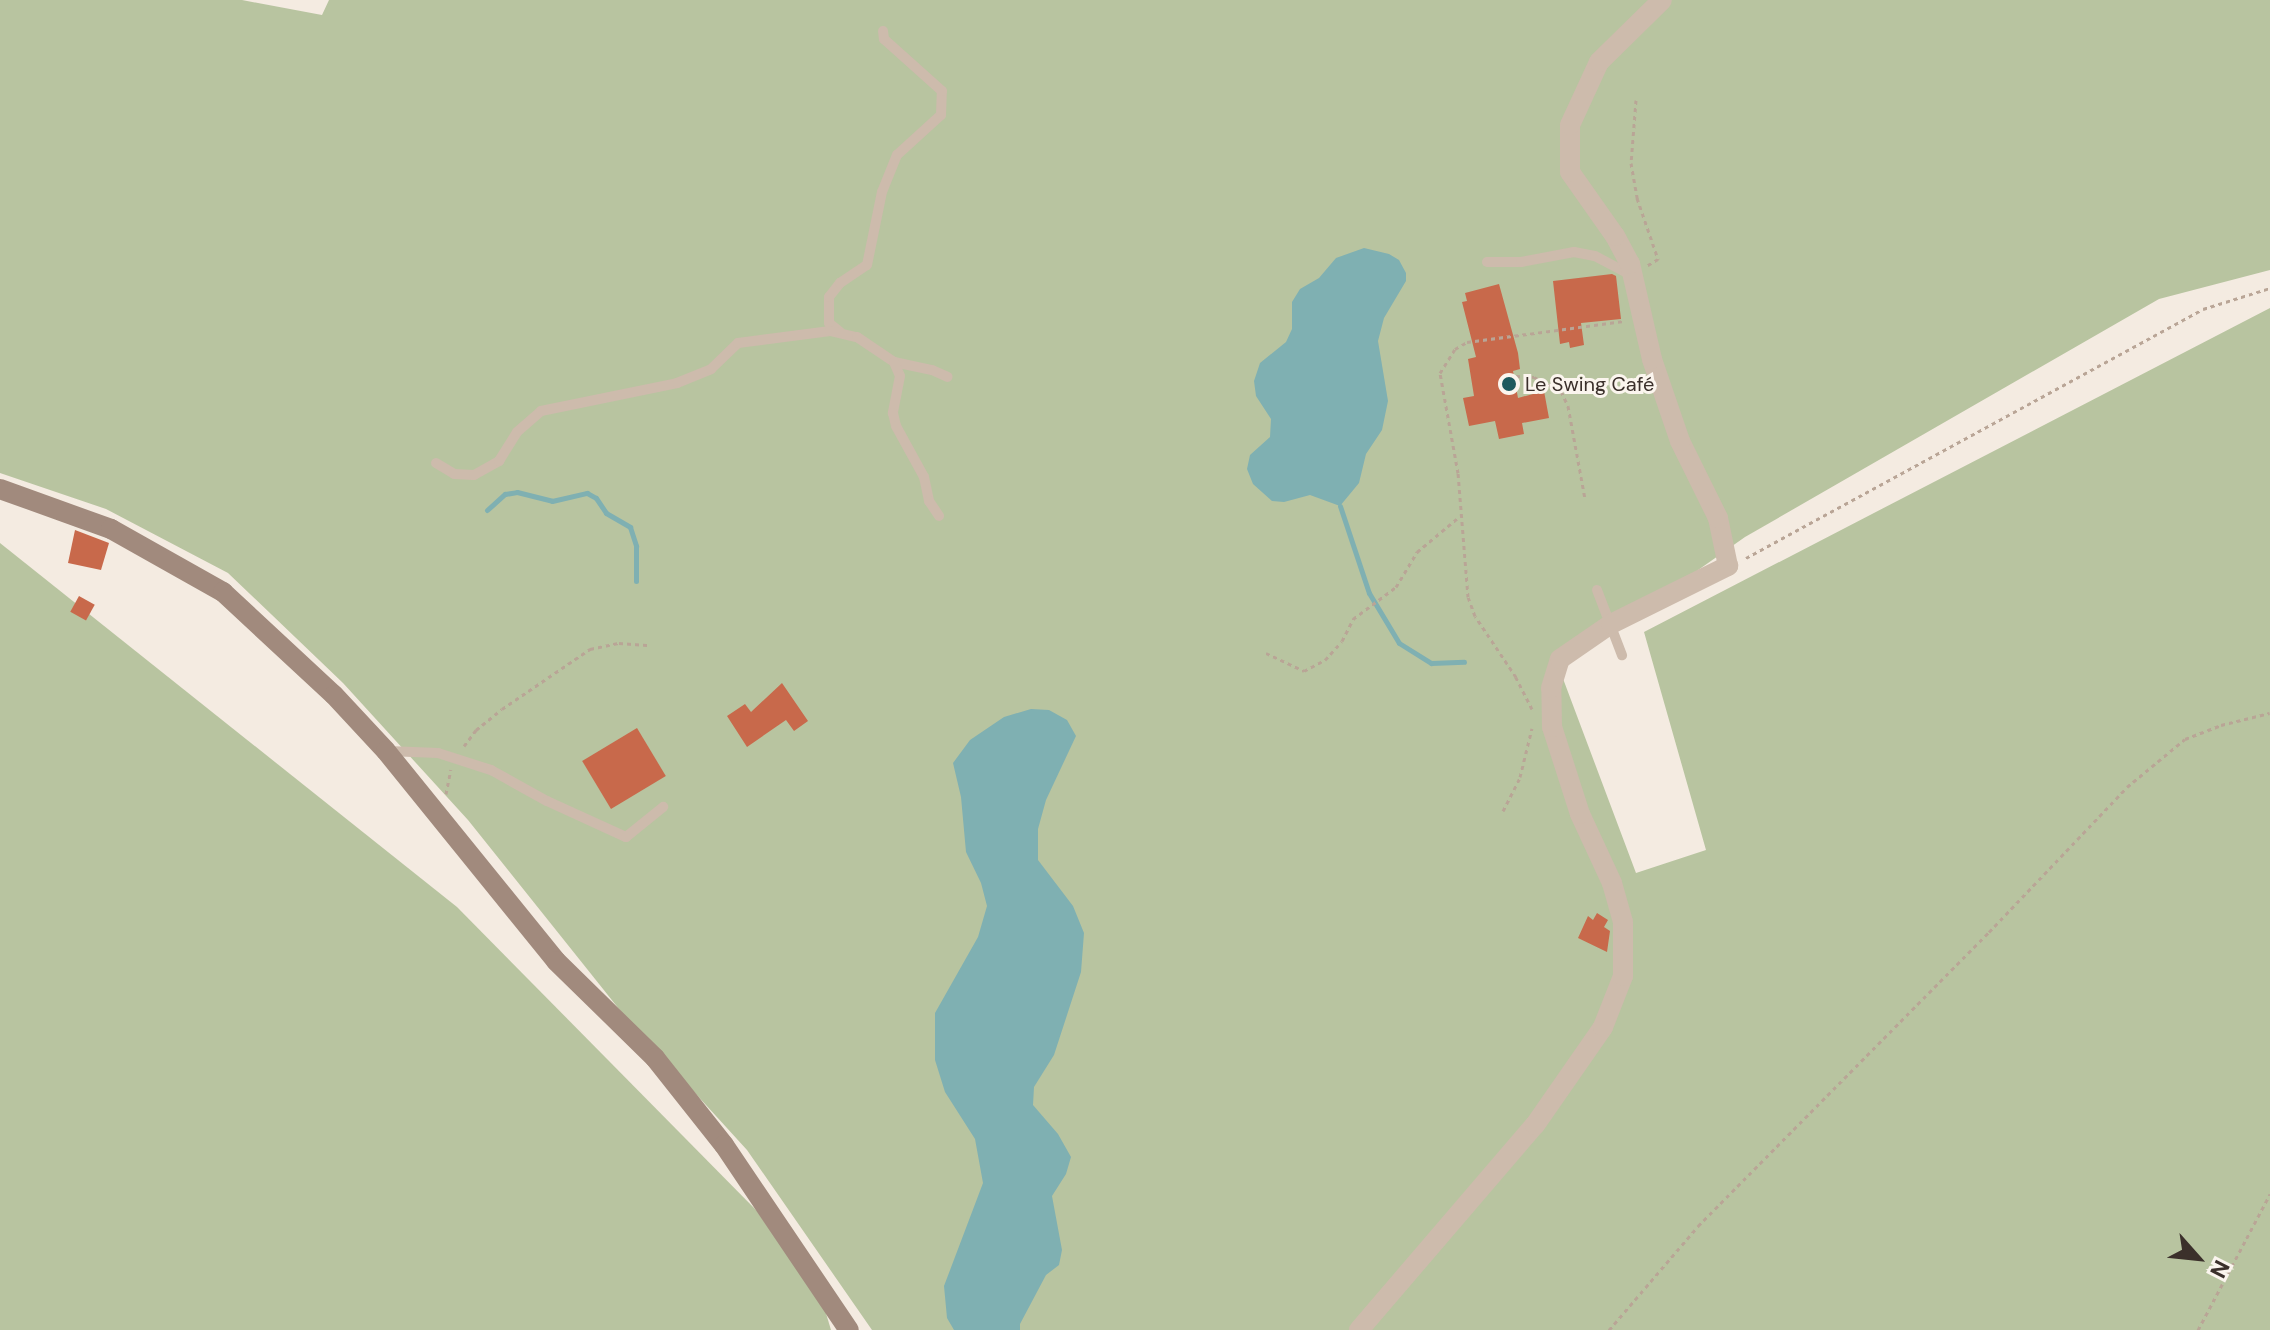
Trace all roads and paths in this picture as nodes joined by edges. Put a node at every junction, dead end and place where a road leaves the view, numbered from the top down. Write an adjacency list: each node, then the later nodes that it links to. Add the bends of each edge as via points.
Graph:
1 (1662, 0): 4 (street, via 1599,62 1570,125 1570,172 1615,236)
2 (883, 31): 6 (lane, via 884,39 942,91 941,115 897,155 882,192 867,265 829,297 829,323)
3 (1487, 262): 4 (lane, via 1574,252 1595,256)
4 (1632, 276): 16 (street, via 1652,359 1680,441 1718,518)
5 (2270, 288): 16 (path, via 2203,309)
6 (841, 334): 8 (lane, via 878,348); 11 (lane, via 805,333 738,343 711,369 677,383 541,411 529,418 499,461 474,475 454,474)
7 (1486, 338): 15 (path, via 1455,349 1440,373)
8 (894, 362): 10 (lane); 14 (lane, via 900,376 893,413 896,426)
9 (1516, 376): 13 (path, via 1534,377 1561,391)
10 (948, 377)
11 (436, 463)
12 (0, 489): 23 (street, via 111,529 223,592)
13 (1585, 499)
14 (939, 516)
15 (1461, 516): 20 (path, via 1417,552 1396,587 1353,619 1335,650 1312,669 1295,668); 27 (path, via 1464,576 1475,616 1532,711 1527,753)
16 (1728, 566): 18 (street)
17 (1597, 590): 18 (lane)
18 (1611, 624): 21 (lane); 30 (street, via 1560,659 1550,704 1552,727 1580,814 1612,883 1623,922 1623,976 1615,1000 1577,1069 1535,1125)
19 (650, 645): 24 (path, via 619,643 590,649 476,730)
20 (1266, 653)
21 (1622, 655)
22 (2270, 713): 31 (path, via 2185,739 2127,787 1698,1226)
23 (386, 751): 24 (lane); 29 (street, via 556,961 655,1058 724,1145)
24 (455, 758): 25 (path); 26 (lane, via 491,770 626,837)
25 (446, 796)
26 (663, 807)
27 (1503, 811)
28 (2270, 1194): 32 (path)
29 (849, 1330)
30 (1359, 1330)
31 (1609, 1330)
32 (2198, 1330)

